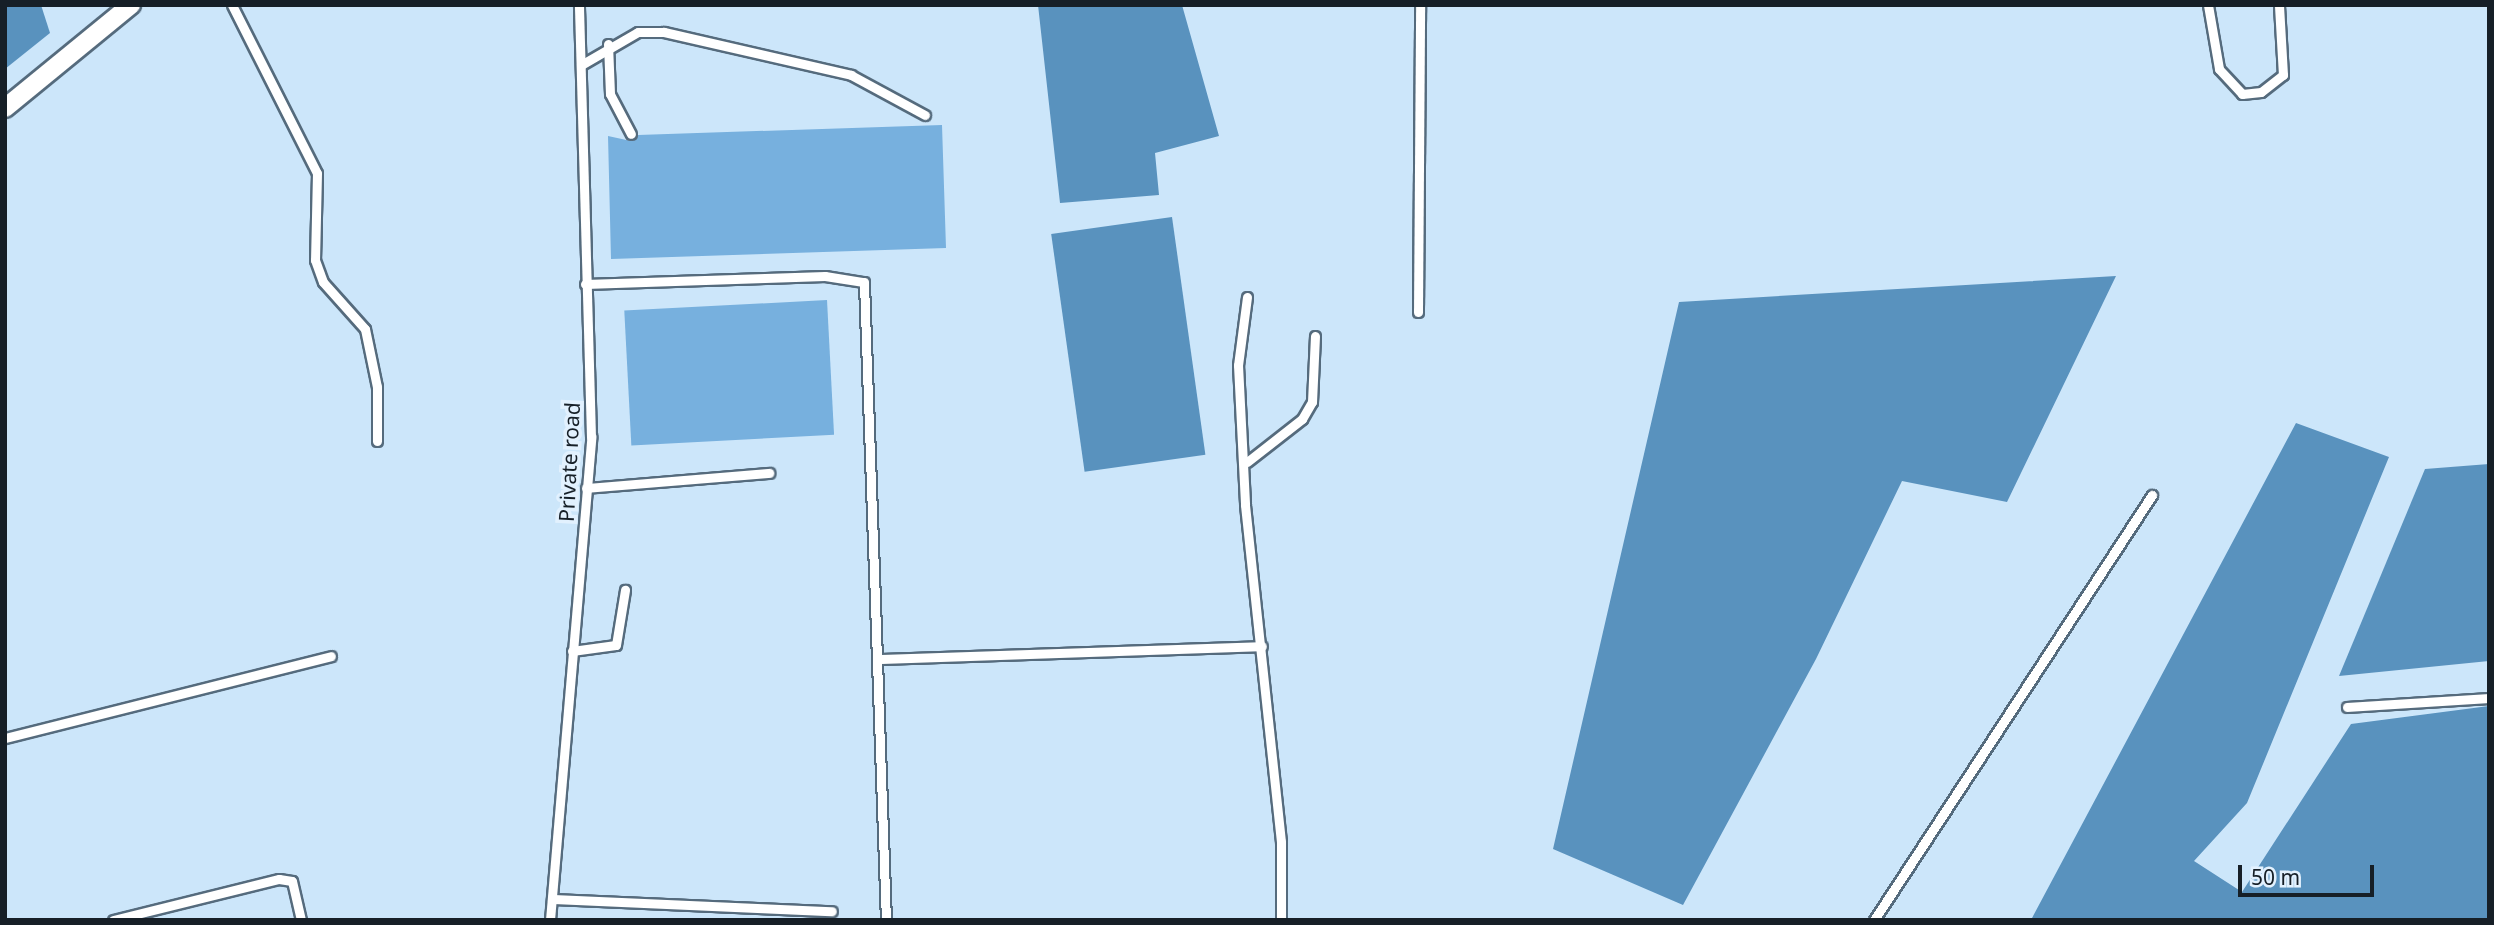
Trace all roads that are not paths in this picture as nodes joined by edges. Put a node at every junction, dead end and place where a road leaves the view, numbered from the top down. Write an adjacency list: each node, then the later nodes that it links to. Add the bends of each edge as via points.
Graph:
1 (131, 5): 9 (street)
2 (232, 5): 16 (lane, via 317,173 315,260 323,282 365,329 377,387)
3 (579, 5): 8 (lane, Private road)
4 (1420, 5): 14 (lane)
5 (2208, 5): 6 (lane, via 2218,69 2242,94 2261,92 2283,75)
6 (2279, 5)
7 (608, 44): 8 (lane); 10 (lane, via 638,32 664,32 793,58 851,75); 11 (lane, via 610,94)
8 (581, 65): 12 (lane, Private road)
9 (5, 108)
10 (925, 116)
11 (631, 134)
12 (585, 284): 19 (lane, Private road); 25 (lane, via 825,276 864,282 870,310)
13 (1247, 297): 17 (lane, via 1238,365)
14 (1418, 312)
15 (1315, 336): 17 (lane, via 1312,402 1302,419)
16 (377, 441)
17 (1247, 462): 22 (lane, via 1245,505)
18 (769, 473): 19 (lane)
19 (586, 488): 23 (lane, Private road)
20 (2152, 495): 39 (lane)
21 (625, 590): 23 (lane, via 616,645)
22 (1262, 646): 25 (lane); 38 (lane, via 1281,842)
23 (572, 651): 29 (lane, Private road)
24 (331, 656): 28 (lane)
25 (878, 659): 37 (lane)
26 (2489, 698): 27 (lane)
27 (2347, 707)
28 (5, 738)
29 (552, 899): 30 (lane); 35 (lane, Private road)
30 (698, 908): 32 (lane); 36 (lane)
31 (832, 912): 32 (lane)
32 (790, 916)
33 (113, 920): 34 (lane, via 279,879 292,881)
34 (301, 920)
35 (550, 920)
36 (697, 920)
37 (886, 920)
38 (1281, 920)
39 (1874, 920)

